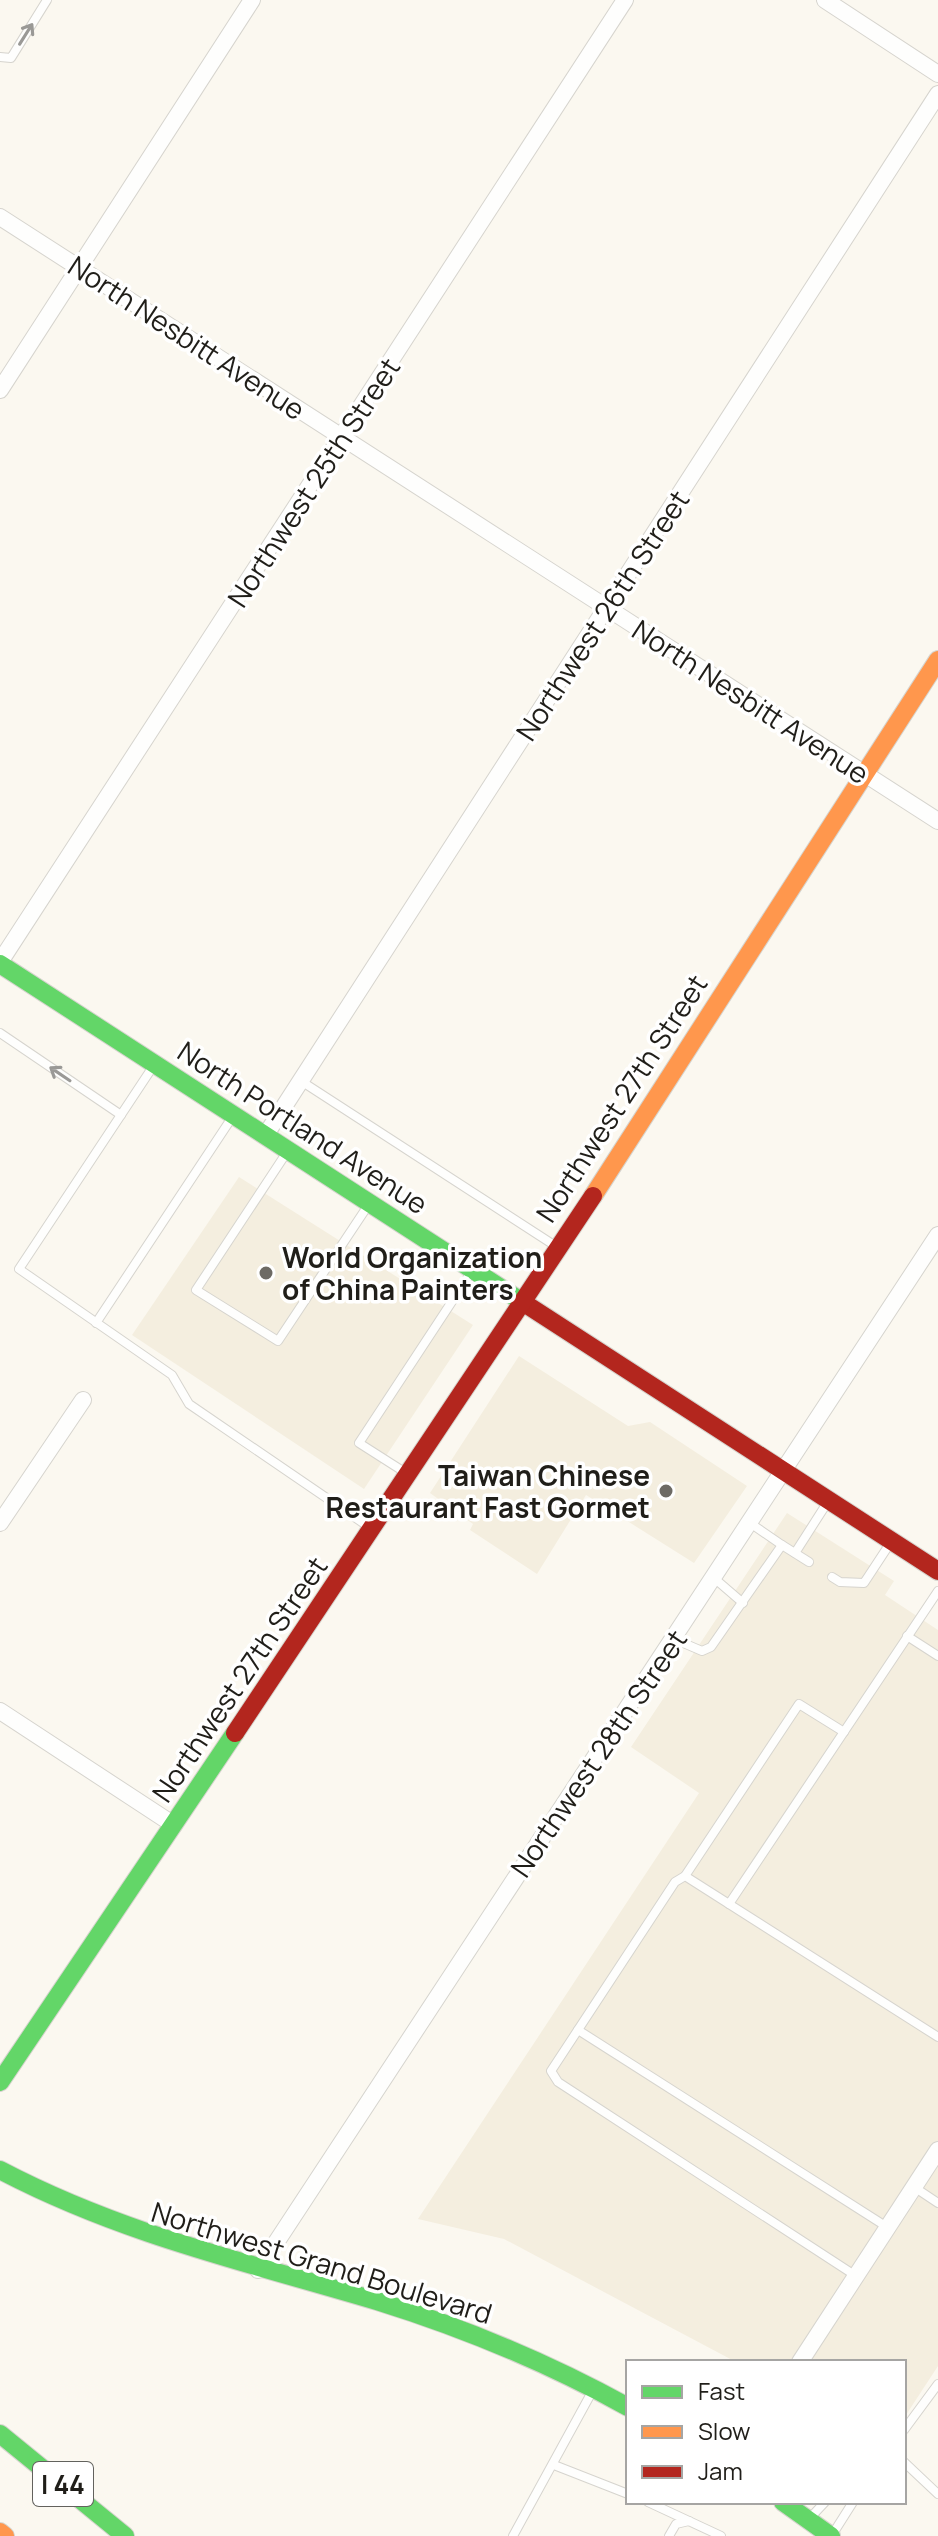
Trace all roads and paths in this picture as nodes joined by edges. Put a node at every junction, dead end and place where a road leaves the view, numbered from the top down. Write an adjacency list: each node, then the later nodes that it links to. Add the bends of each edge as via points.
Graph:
1 (47, 0): 5 (lane, one-way to 1, via 11,58)
2 (252, 0): 9 (street)
3 (625, 0): 11 (street, Northwest 25th Street)
4 (825, 0): 6 (street)
5 (0, 57)
6 (938, 74)
7 (938, 94): 12 (street, Northwest 26th Street)
8 (0, 217): 9 (street, North Nesbitt Avenue)
9 (79, 267): 10 (street); 11 (street, North Nesbitt Avenue)
10 (0, 390)
11 (342, 437): 12 (street, North Nesbitt Avenue); 16 (street, Northwest 25th Street)
12 (607, 609): 14 (street, North Nesbitt Avenue); 19 (street, Northwest 26th Street)
13 (938, 660): 14 (main road, Northwest 27th Street)
14 (864, 774): 15 (street, North Nesbitt Avenue); 26 (main road, Northwest 27th Street)
15 (938, 821)
16 (0, 963): 18 (main road, North Portland Avenue)
17 (0, 1033): 20 (lane, one-way to 17)
18 (155, 1064): 20 (lane); 21 (main road, North Portland Avenue)
19 (301, 1081): 22 (street, Northwest 26th Street); 26 (lane)
20 (121, 1115): 29 (lane, via 19,1269)
21 (233, 1116): 22 (main road, North Portland Avenue); 29 (lane)
22 (265, 1136): 23 (main road, North Portland Avenue)
23 (288, 1151): 24 (main road, North Portland Avenue); 24 (lane, via 196,1290 278,1341)
24 (369, 1204): 27 (main road, North Portland Avenue)
25 (938, 1235): 31 (street, Northwest 28th Street)
26 (558, 1248): 28 (main road, Northwest 27th Street)
27 (473, 1271): 28 (main road, North Portland Avenue); 32 (lane, via 359,1443)
28 (523, 1303): 31 (main road, North Portland Avenue); 32 (main road, Northwest 27th Street)
29 (96, 1323): 36 (lane, via 172,1375 189,1404)
30 (83, 1400): 34 (street)
31 (785, 1472): 33 (main road, North Portland Avenue); 35 (street, Northwest 28th Street)
32 (409, 1475): 36 (main road, Northwest 27th Street)
33 (829, 1500): 37 (main road, North Portland Avenue); 39 (lane)
34 (0, 1523)
35 (750, 1523): 38 (lane); 43 (street, Northwest 28th Street)
36 (373, 1529): 51 (main road, Northwest 27th Street)
37 (891, 1541): 41 (main road, North Portland Avenue); 42 (lane, via 864,1583)
38 (782, 1545): 39 (lane); 45 (lane)
39 (795, 1553): 40 (lane)
40 (809, 1562)
41 (938, 1571)
42 (832, 1577)
43 (714, 1578): 45 (lane); 47 (street, Northwest 28th Street)
44 (938, 1591): 46 (lane)
45 (743, 1603): 47 (lane, via 711,1647 702,1651)
46 (907, 1636): 48 (lane); 50 (lane)
47 (674, 1639): 62 (street, Northwest 28th Street)
48 (938, 1656)
49 (0, 1711): 51 (street)
50 (844, 1732): 52 (lane, via 799,1704); 53 (lane)
51 (174, 1825): 56 (main road, Northwest 27th Street)
52 (685, 1876): 53 (lane); 54 (lane, via 675,1882)
53 (729, 1904): 55 (lane)
54 (578, 2030): 61 (lane); 63 (lane, via 551,2071 558,2082)
55 (938, 2037)
56 (0, 2082)
57 (938, 2150): 59 (street)
58 (0, 2170): 62 (main road, Northwest Grand Boulevard, via 108,2224)
59 (914, 2187): 60 (lane); 61 (street)
60 (938, 2203)
61 (888, 2227): 63 (street)
62 (258, 2270): 66 (main road, Northwest Grand Boulevard, via 434,2320)
63 (856, 2276): 64 (street)
64 (801, 2360)
65 (938, 2384): 68 (lane)
66 (593, 2389): 67 (main road, Northwest Grand Boulevard); 71 (lane)
67 (626, 2406)
68 (906, 2427)
69 (0, 2434): 82 (main road, I 44)
70 (906, 2464): 73 (lane)
71 (554, 2465): 72 (lane); 83 (lane)
72 (626, 2493)
73 (938, 2494)
74 (653, 2504): 79 (lane)
75 (786, 2504): 78 (main road)
76 (823, 2504): 78 (lane)
77 (852, 2504): 87 (lane)
78 (809, 2520): 87 (main road)
79 (696, 2523): 84 (lane, via 676,2524); 85 (lane); 86 (lane)
80 (0, 2532): 81 (main road, I 44)
81 (5, 2536)
82 (125, 2536)
83 (513, 2536)
84 (669, 2536)
85 (707, 2536)
86 (721, 2536)
87 (831, 2536)

